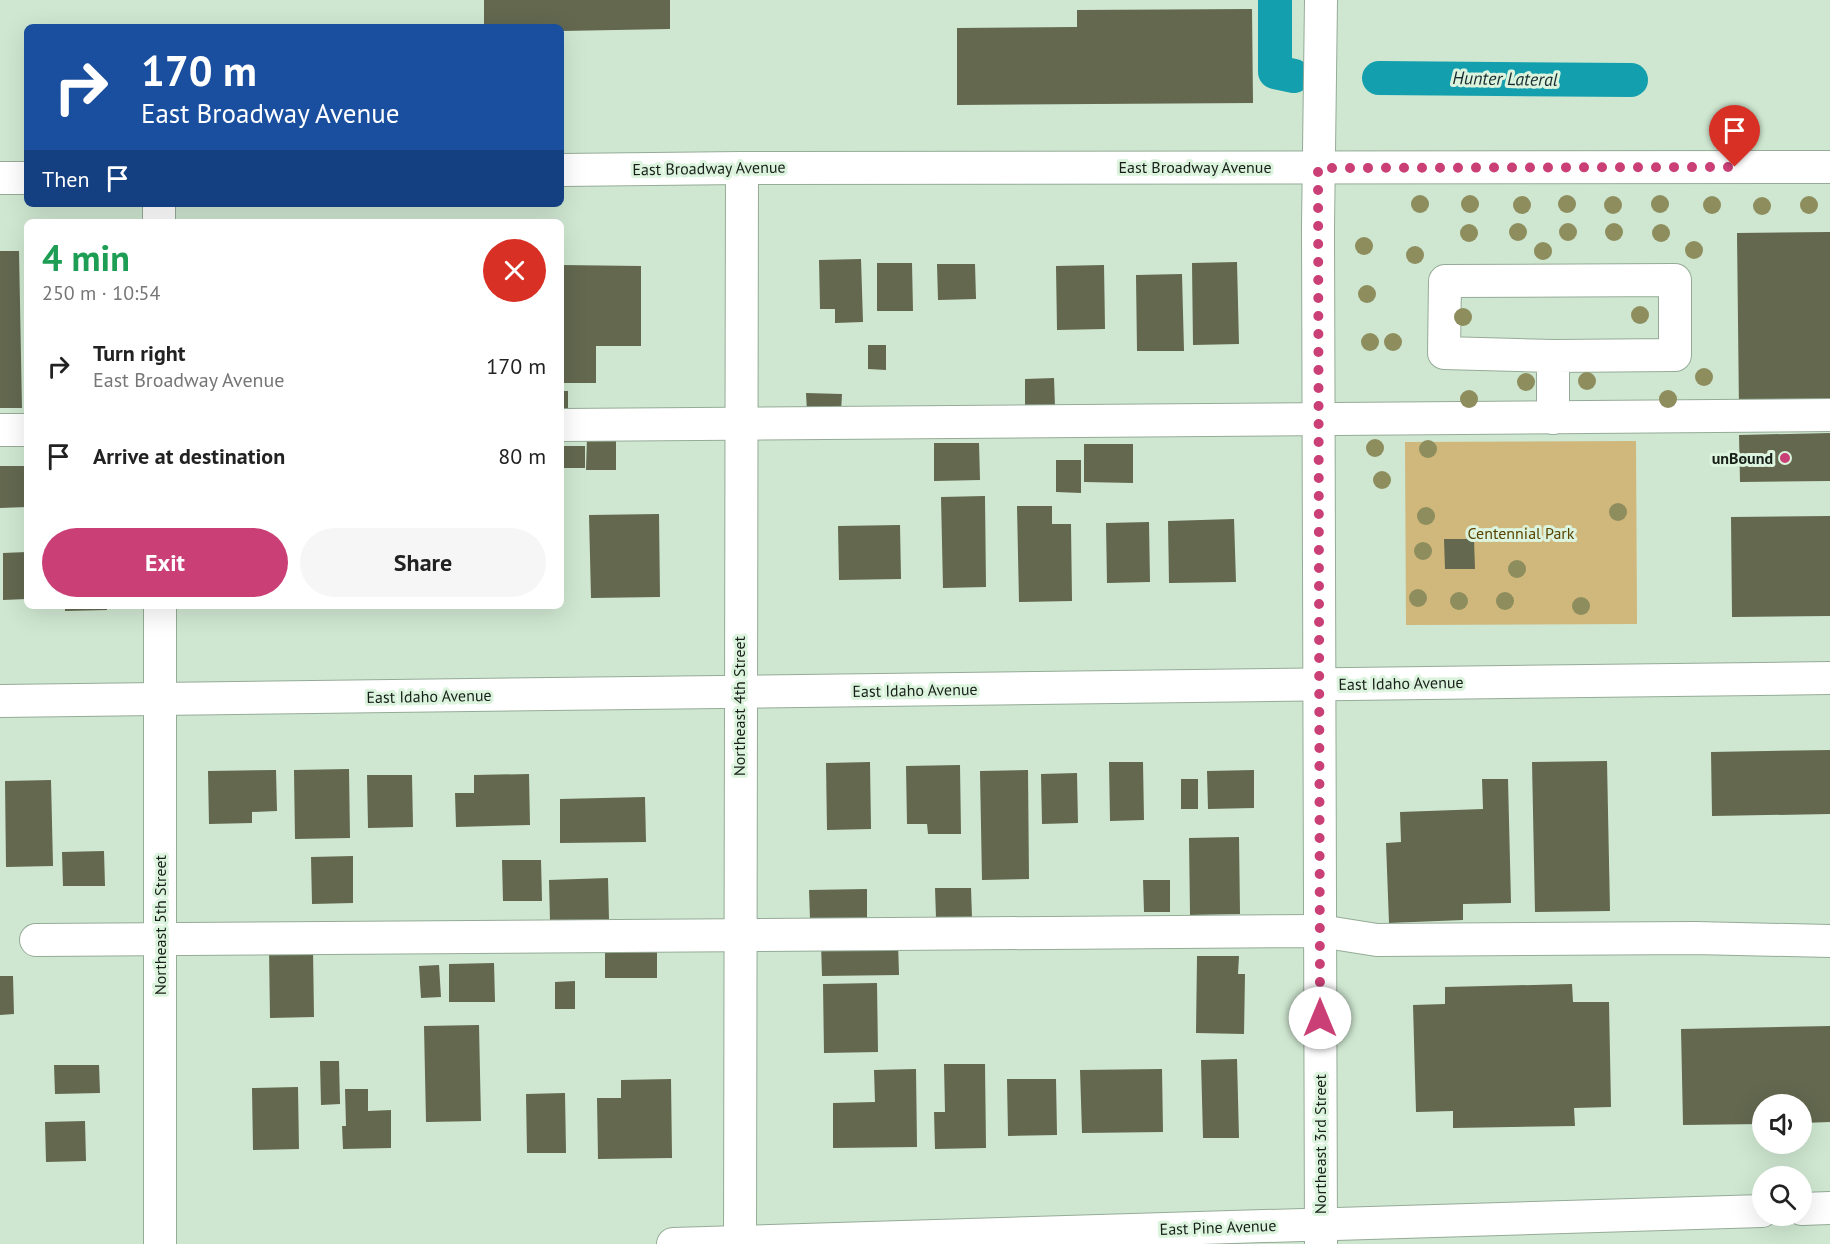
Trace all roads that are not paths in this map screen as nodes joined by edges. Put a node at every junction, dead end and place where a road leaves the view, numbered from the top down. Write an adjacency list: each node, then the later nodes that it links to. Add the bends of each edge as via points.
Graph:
1 (1321, 0): 4 (street, Northeast 3rd Street)
2 (1830, 166): 4 (street, East Broadway Avenue)
3 (742, 168): 4 (street, East Broadway Avenue); 5 (street, East Broadway Avenue); 12 (street, Northeast 4th Street)
4 (1318, 168): 11 (street, Northeast 3rd Street)
5 (564, 170)
6 (0, 178): 7 (street)
7 (24, 178)
8 (1553, 356): 8 (street, via 1675,355 1675,280 1445,281 1444,353); 10 (street)
9 (1830, 415): 10 (street)
10 (1553, 418): 11 (street)
11 (1318, 419): 12 (street); 18 (street, Northeast 3rd Street)
12 (741, 424): 13 (street); 19 (street, Northeast 4th Street)
13 (564, 425)
14 (0, 430): 15 (street)
15 (24, 430)
16 (160, 609): 20 (street, Northeast 5th Street)
17 (1830, 678): 18 (street, East Idaho Avenue)
18 (1319, 685): 19 (street, East Idaho Avenue); 22 (street, Northeast 3rd Street)
19 (740, 692): 20 (street, East Idaho Avenue); 23 (street, Northeast 4th Street)
20 (160, 699): 21 (street, East Idaho Avenue); 24 (street, Northeast 5th Street)
21 (0, 702)
22 (1320, 930): 23 (street); 26 (street, via 1377,940); 30 (street, Northeast 3rd Street)
23 (740, 934): 24 (street); 31 (street, Northeast 4th Street)
24 (160, 939): 25 (street); 32 (street, Northeast 5th Street)
25 (36, 940)
26 (1830, 941)
27 (1812, 1209): 28 (street)
28 (1830, 1209)
29 (1752, 1212): 30 (street, East Pine Avenue)
30 (1320, 1234): 31 (street, East Pine Avenue)
31 (740, 1243): 33 (street, East Pine Avenue)
32 (160, 1244)
33 (673, 1244)

